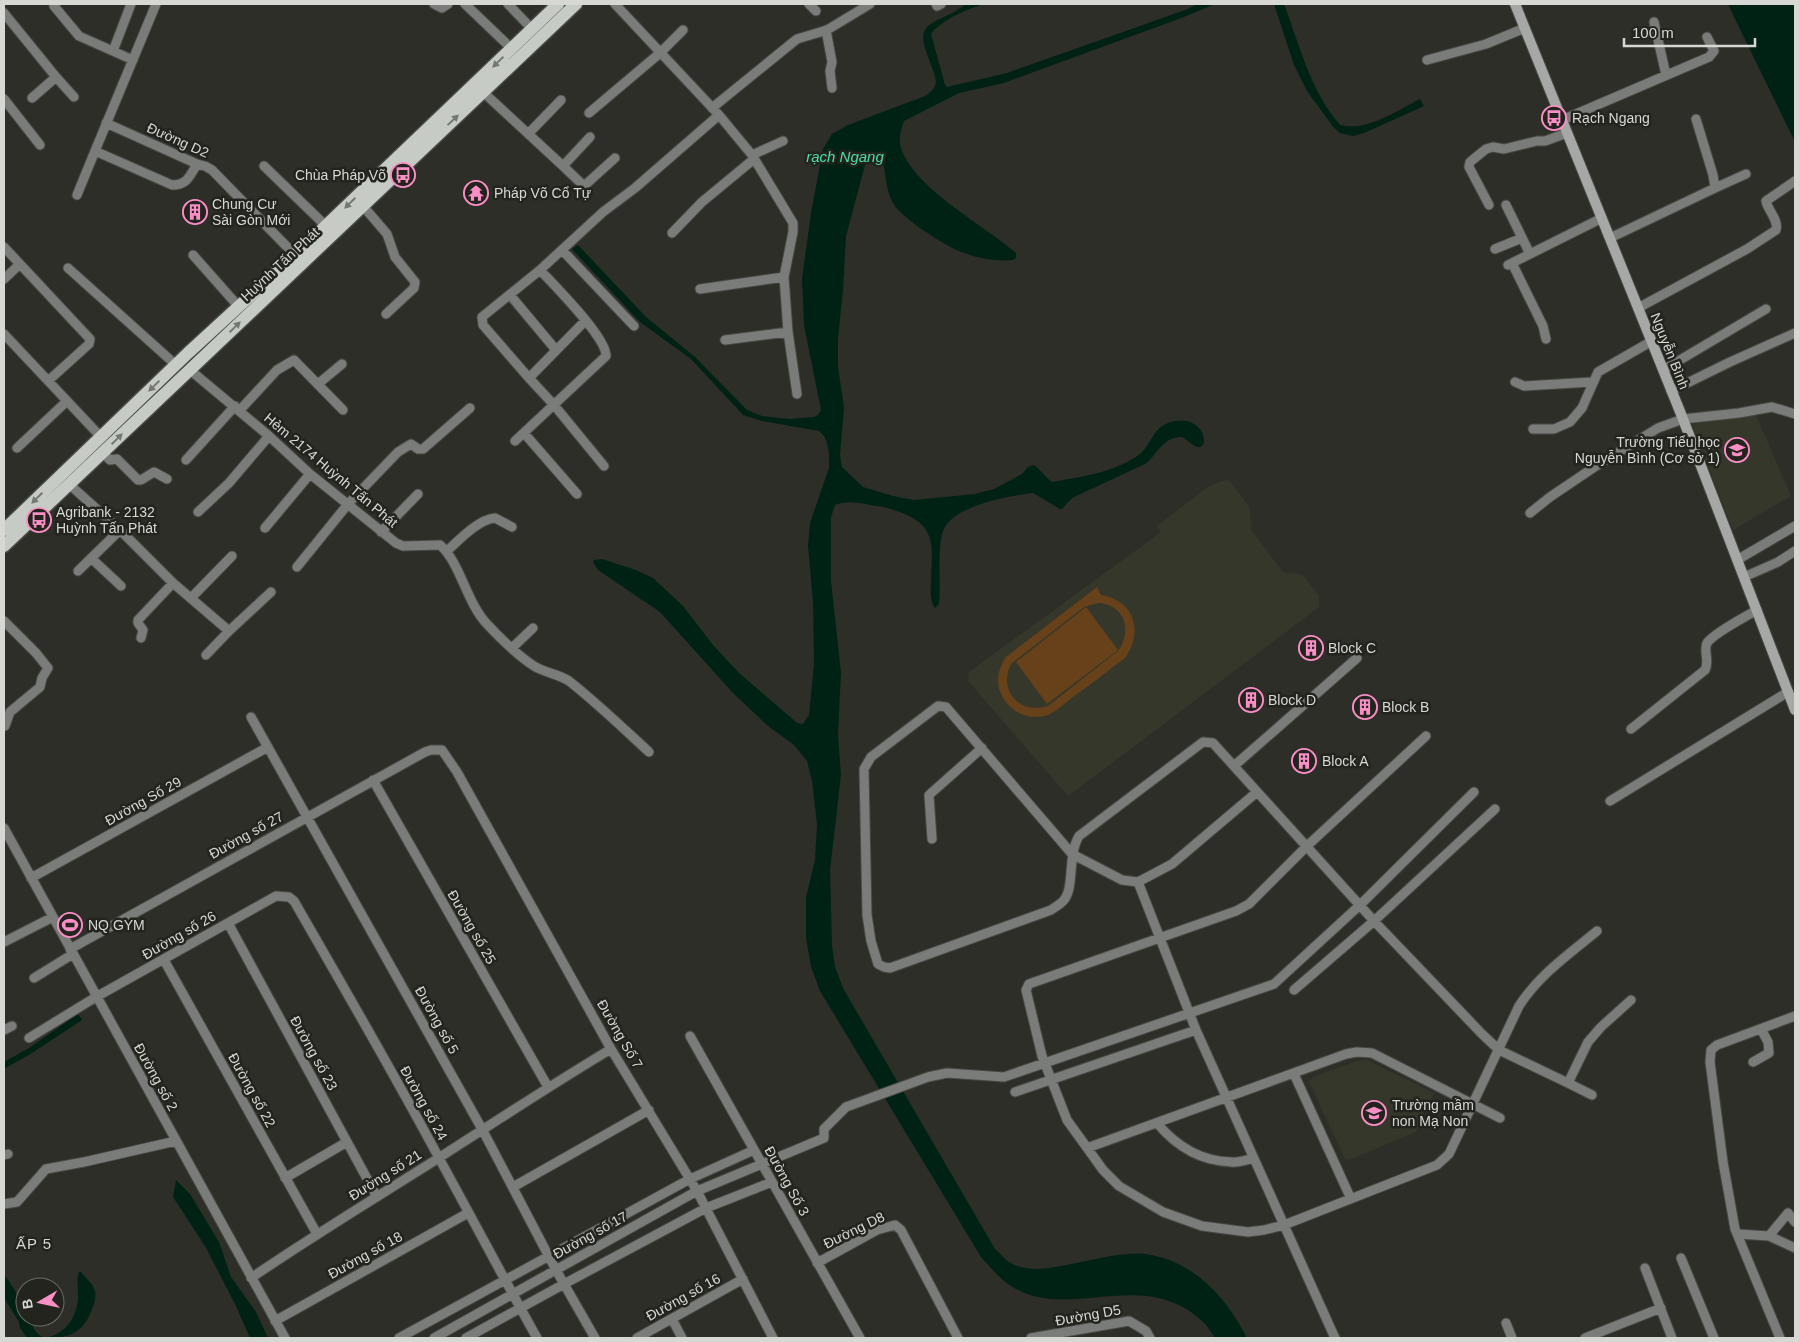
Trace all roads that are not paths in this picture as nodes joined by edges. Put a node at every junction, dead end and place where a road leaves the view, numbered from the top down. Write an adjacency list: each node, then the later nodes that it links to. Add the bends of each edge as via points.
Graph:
1 (54, 4): 25 (street, via 80,36)
2 (131, 4): 25 (street)
3 (156, 4): 27 (street)
4 (434, 4): 5 (street, via 442,8)
5 (448, 4)
6 (465, 4): 24 (street)
7 (508, 4): 20 (street)
8 (558, 4): 20 (main road, Huỳnh Tấn Phát)
9 (576, 4): 32 (main road, Huỳnh Tấn Phát)
10 (615, 4): 26 (street)
11 (809, 4): 16 (street)
12 (870, 4): 22 (street)
13 (936, 4): 14 (street)
14 (941, 4)
15 (1515, 4): 19 (main road, Nguyễn Bình)
16 (816, 11)
17 (4, 13): 30 (street)
18 (1654, 22): 29 (street)
19 (1525, 28): 28 (street, via 1486,44); 41 (main road, Nguyễn Bình)
20 (532, 29): 24 (main road, Huỳnh Tấn Phát)
21 (683, 30): 26 (street)
22 (826, 30): 31 (street, via 832,62); 37 (street, via 797,39)
23 (1707, 37): 29 (street, via 1713,53)
24 (511, 48): 48 (main road, Huỳnh Tấn Phát, one-way to 48)
25 (112, 50): 27 (street)
26 (660, 53): 37 (street); 38 (street)
27 (133, 60): 42 (street)
28 (1427, 60)
29 (1666, 75): 41 (street)
30 (56, 77): 33 (street); 34 (street)
31 (832, 88)
32 (483, 92): 43 (street); 48 (main road, Huỳnh Tấn Phát, one-way to 32)
33 (74, 97)
34 (32, 98)
35 (4, 99): 47 (street)
36 (561, 100): 43 (street)
37 (712, 108): 39 (street)
38 (589, 113)
39 (719, 115): 50 (street); 69 (street)
40 (1696, 119): 57 (street)
41 (1562, 120): 44 (main road, Nguyễn Bình)
42 (106, 123): 49 (street); 52 (street, Đường D2)
43 (529, 133): 54 (street)
44 (1568, 133): 59 (street, via 1545,141 1486,149 1470,162 1469,167); 62 (main road, Nguyễn Bình)
45 (590, 137): 54 (street)
46 (783, 140): 50 (street)
47 (40, 145)
48 (414, 150): 61 (main road, Huỳnh Tấn Phát); 63 (main road, Huỳnh Tấn Phát, one-way to 63)
49 (95, 151): 52 (street, via 172,185 186,182); 58 (street)
50 (753, 157): 64 (street); 76 (street, via 793,227)
51 (615, 158): 54 (street, via 585,186)
52 (196, 164): 72 (street, Đường D2, via 212,170)
53 (264, 166): 63 (street)
54 (563, 166)
55 (1746, 174): 57 (street)
56 (1795, 182): 81 (street, via 1766,201 1777,224 1776,230)
57 (1715, 188): 66 (street)
58 (77, 195)
59 (1489, 204)
60 (1506, 205): 65 (street)
61 (363, 206): 83 (street, via 387,234 395,257 414,282 414,288); 95 (main road, Huỳnh Tấn Phát, one-way to 61)
62 (1602, 218): 66 (main road, Nguyễn Bình); 70 (street)
63 (326, 226): 72 (main road, Huỳnh Tấn Phát)
64 (672, 233)
65 (1522, 238): 68 (street); 70 (street)
66 (1610, 238): 81 (main road, Nguyễn Bình)
67 (4, 247): 73 (street)
68 (1495, 249)
69 (562, 250): 75 (street); 85 (street)
70 (1530, 254): 89 (street, via 1510,264 1543,326)
71 (193, 255): 80 (street)
72 (295, 255): 80 (main road, Huỳnh Tấn Phát)
73 (20, 264): 77 (street); 98 (street, via 90,339 89,344)
74 (68, 268): 94 (street)
75 (540, 270): 79 (street); 84 (street)
76 (784, 277): 78 (street); 86 (street)
77 (4, 279)
78 (700, 289)
79 (510, 295): 92 (street); 97 (street, via 482,317 481,322)
80 (239, 307): 94 (main road, Huỳnh Tấn Phát)
81 (1638, 308): 91 (main road, Nguyễn Bình)
82 (1766, 309): 96 (street)
83 (386, 314)
84 (586, 321): 92 (street); 105 (street, via 604,346 606,356)
85 (634, 326)
86 (788, 332): 90 (street); 103 (street)
87 (4, 334): 98 (street)
88 (1794, 336): 102 (street, via 1730,362)
89 (1546, 339)
90 (725, 340)
91 (1652, 341): 96 (main road, Nguyễn Bình); 100 (street, via 1606,366)
92 (556, 350): 97 (street)
93 (342, 364): 101 (street)
94 (176, 365): 114 (main road, Huỳnh Tấn Phát, one-way to 114)
95 (190, 370): 106 (street, Hẻm 2174 Huỳnh Tấn Phát); 117 (main road, Huỳnh Tấn Phát, one-way to 95)
96 (1663, 370): 102 (main road, Nguyễn Bình)
97 (529, 378): 105 (street)
98 (48, 381): 104 (street)
99 (1515, 382): 100 (street, via 1524,386)
100 (1592, 382): 111 (street, via 1582,408 1570,422 1554,429)
101 (318, 384): 106 (street, via 292,360); 108 (street)
102 (1672, 391): 110 (main road, Nguyễn Bình)
103 (797, 394)
104 (67, 402): 114 (street); 116 (street)
105 (554, 405): 112 (street); 119 (street)
106 (237, 408): 113 (street, Hẻm 2174 Huỳnh Tấn Phát); 118 (street)
107 (470, 408): 125 (street, via 423,449 411,444 398,452)
108 (344, 410)
109 (1795, 414): 110 (street, via 1772,407 1739,414)
110 (1683, 419): 127 (street, via 1658,428 1630,445); 139 (main road, Nguyễn Bình)
111 (1533, 429)
112 (524, 433): 115 (street); 124 (street)
113 (269, 436): 120 (street, Hẻm 2174 Huỳnh Tấn Phát); 126 (street)
114 (101, 437): 131 (main road, Huỳnh Tấn Phát, one-way to 131)
115 (515, 441)
116 (17, 448)
117 (104, 452): 121 (street, via 138,480 154,472); 122 (main road, Huỳnh Tấn Phát)
118 (186, 460)
119 (604, 466)
120 (310, 474): 125 (street, Hẻm 2174 Huỳnh Tấn Phát); 130 (street)
121 (167, 479)
122 (70, 485): 132 (street); 134 (main road, Huỳnh Tấn Phát)
123 (418, 494): 133 (street)
124 (577, 494)
125 (348, 504): 133 (street, Hẻm 2174 Huỳnh Tấn Phát); 140 (street)
126 (198, 512)
127 (1530, 513)
128 (1795, 526): 139 (street)
129 (512, 527): 135 (street, via 495,518 487,520)
130 (265, 528)
131 (4, 530)
132 (120, 530): 138 (street); 143 (street)
133 (381, 532): 135 (street, Hẻm 2174 Huỳnh Tấn Phát, via 399,545 437,544)
134 (4, 545)
135 (447, 551): 152 (street, via 478,612)
136 (1795, 551): 142 (street)
137 (232, 556): 146 (street)
138 (91, 558): 141 (street); 144 (street)
139 (1737, 560): 142 (main road, Nguyễn Bình)
140 (297, 567)
141 (78, 571)
142 (1744, 577): 147 (main road, Nguyễn Bình)
143 (172, 583): 146 (street); 151 (street, via 138,620 143,630)
144 (121, 586)
145 (271, 592): 150 (street)
146 (192, 598): 150 (street)
147 (1757, 610): 155 (main road, Nguyễn Bình); 159 (street, via 1708,642 1706,670)
148 (4, 620): 158 (street, via 48,668 40,687 10,712)
149 (533, 628): 152 (street)
150 (229, 631): 153 (street)
151 (141, 638)
152 (512, 648): 164 (street, via 535,667 567,680)
153 (206, 655)
154 (1357, 658): 165 (street)
155 (1788, 692): 156 (main road, Nguyễn Bình); 169 (street)
156 (1795, 710)
157 (251, 717): 161 (street, Đường số 5)
158 (5, 726)
159 (1631, 729)
160 (1426, 736): 174 (street)
161 (268, 747): 171 (street, Đường số 5); 176 (street, Đường Số 29)
162 (982, 748): 173 (street, via 929,795); 175 (street); 175 (street, via 946,707 941,706 866,762 867,915 878,964 890,968 1051,910 1064,901 1068,891)
163 (437, 750): 166 (street, Đường số 27, via 425,752); 198 (street, Đường Số 7, via 445,753 457,772)
164 (649, 752)
165 (1234, 766): 167 (street); 175 (street, via 1214,743 1203,742 1083,832)
166 (373, 780): 171 (street, Đường số 27); 205 (street, Đường số 25)
167 (1257, 792): 174 (street); 177 (street, via 1172,864)
168 (1474, 792): 179 (street)
169 (1610, 802)
170 (1495, 809): 181 (street)
171 (308, 817): 186 (street, Đường số 27); 213 (street, Đường số 5)
172 (4, 828): 176 (street, Đường số 2)
173 (932, 839)
174 (1307, 846): 179 (street); 184 (street, via 1249,904)
175 (1072, 854): 177 (street, via 1122,880)
176 (31, 878): 180 (street, Đường số 2)
177 (1138, 882): 184 (street)
178 (276, 896): 182 (street, Đường số 26); 218 (street, Đường số 24, via 289,897 294,901)
179 (1360, 905): 181 (street); 192 (street, via 1274,984)
180 (53, 917): 185 (street); 186 (street, Đường số 2)
181 (1374, 921): 189 (street); 199 (street)
182 (228, 923): 187 (street, Đường số 26); 215 (street, Đường số 23)
183 (1597, 931): 199 (street, via 1540,979 1526,995)
184 (1159, 938): 192 (street); 201 (street, via 1029,984 1026,990)
185 (4, 942)
186 (72, 952): 188 (street, Đường số 27); 190 (street, Đường số 2)
187 (164, 960): 190 (street, Đường số 26); 221 (street, Đường số 22)
188 (34, 978)
189 (1294, 990)
190 (96, 997): 197 (street, Đường số 26); 214 (street, Đường số 2)
191 (1631, 1000): 204 (street, via 1588,1042)
192 (1189, 1013): 195 (street); 201 (street)
193 (1795, 1016): 194 (street)
194 (1761, 1029): 200 (street, via 1768,1042 1769,1053); 234 (street, via 1717,1044 1711,1050 1723,1162)
195 (1196, 1030): 203 (street); 208 (street)
196 (690, 1036): 217 (street, Đường Số 3)
197 (29, 1038)
198 (611, 1049): 205 (street, Đường số 21); 210 (street, Đường Số 7)
199 (1499, 1050): 204 (street); 209 (street)
200 (1753, 1062)
201 (1044, 1064): 203 (street); 220 (street, via 1004,1077 947,1073 928,1077 846,1107 824,1129 824,1138)
202 (1294, 1074): 208 (street); 209 (street, via 1346,1054 1372,1053); 227 (street)
203 (1050, 1080): 206 (street); 216 (street, via 1067,1120)
204 (1568, 1083): 207 (street)
205 (548, 1087): 213 (street, Đường số 21)
206 (1015, 1092)
207 (1592, 1095)
208 (1226, 1097): 212 (street); 219 (street)
209 (1472, 1105): 211 (street); 227 (street, via 1449,1154 1437,1165)
210 (649, 1110): 222 (street, Đường Số 7); 224 (street)
211 (1500, 1118)
212 (1157, 1123): 216 (street); 219 (street, via 1178,1145 1195,1154 1232,1162)
213 (479, 1132): 218 (street, Đường số 21); 224 (street, Đường số 5)
214 (176, 1141): 228 (street, via 46,1169 17,1202); 242 (street, Đường số 2)
215 (347, 1142): 221 (street); 226 (street, Đường số 23)
216 (1087, 1148): 232 (street, via 1119,1186 1177,1218 1202,1226 1248,1232)
217 (754, 1150): 220 (street, Đường Số 3); 222 (street)
218 (439, 1158): 226 (street, Đường số 21); 230 (street, Đường số 24)
219 (1254, 1158): 232 (street)
220 (763, 1165): 223 (street, Đường Số 3); 225 (street, Đường số 17)
221 (285, 1178): 233 (street, Đường số 22)
222 (690, 1180): 225 (street, Đường Số 7); 237 (street)
223 (772, 1182): 229 (street); 239 (street, Đường Số 3)
224 (512, 1187): 237 (street, Đường số 5)
225 (697, 1191): 229 (street, Đường Số 7); 241 (street, Đường số 17)
226 (377, 1197): 233 (street, Đường số 21)
227 (1351, 1200): 232 (street)
228 (4, 1204)
229 (706, 1208): 243 (street, Đường Số 7); 245 (street)
230 (468, 1213): 244 (street, Đường số 24); 250 (street, Đường số 18)
231 (1795, 1222): 235 (street, via 1788,1213)
232 (1284, 1225): 266 (street)
233 (316, 1234): 242 (street, Đường số 21)
234 (1738, 1234): 235 (street); 271 (street)
235 (1769, 1236): 236 (street)
236 (1795, 1248)
237 (550, 1257): 241 (street, Đường số 5); 244 (street)
238 (1681, 1258): 270 (street)
239 (817, 1263): 263 (street, Đường Số 3); 264 (street, Đường D8, via 895,1224)
240 (1645, 1268): 248 (street)
241 (556, 1270): 245 (street, Đường số 5); 246 (street, Đường số 17)
242 (250, 1278): 250 (street, Đường số 2)
243 (743, 1279): 249 (street, Đường số 16); 262 (street, Đường Số 7)
244 (504, 1282): 246 (street, Đường số 24); 255 (street)
245 (560, 1286): 247 (street); 259 (street, Đường số 5)
246 (512, 1295): 247 (street, Đường số 24); 256 (street, Đường số 17)
247 (520, 1308): 257 (street); 258 (street, Đường số 24)
248 (1661, 1308): 268 (street); 269 (street)
249 (672, 1319): 260 (street, Đường số 16); 261 (street)
250 (275, 1320): 254 (street, Đường số 2)
251 (1506, 1323): 267 (street)
252 (1148, 1335): 253 (street, Đường D5, via 1129,1322)
253 (1054, 1336): 265 (street, Đường D5)
254 (285, 1338)
255 (399, 1338)
256 (434, 1338)
257 (466, 1338)
258 (537, 1338)
259 (595, 1338)
260 (637, 1338)
261 (682, 1338)
262 (773, 1338)
263 (860, 1338)
264 (958, 1338)
265 (1031, 1338)
266 (1335, 1338)
267 (1512, 1338)
268 (1585, 1338)
269 (1672, 1338)
270 (1714, 1338)
271 (1780, 1338)

